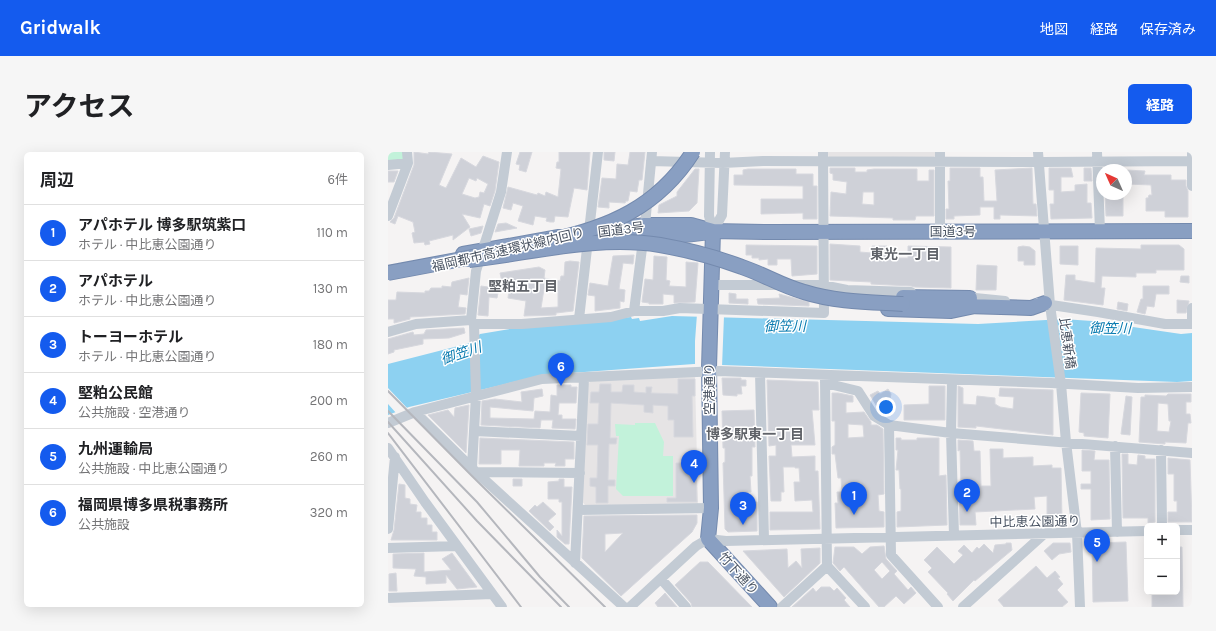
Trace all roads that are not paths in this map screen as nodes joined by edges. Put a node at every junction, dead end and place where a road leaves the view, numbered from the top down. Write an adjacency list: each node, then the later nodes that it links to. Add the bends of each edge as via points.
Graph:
1 (407, 152): 16 (street)
2 (507, 152): 32 (street, via 501,192)
3 (598, 152): 29 (street)
4 (694, 152): 32 (highway, bridge, via 662,190 644,205 618,220 553,240)
5 (710, 152): 17 (street, 空港通り)
6 (725, 152): 18 (street, 空港通り)
7 (1192, 152): 15 (street)
8 (763, 156): 9 (street); 18 (street)
9 (823, 156): 11 (street); 27 (street)
10 (651, 157): 17 (street); 22 (street)
11 (940, 157): 12 (street); 24 (street)
12 (1038, 157): 13 (street); 28 (street, 比恵新橋)
13 (1097, 157): 14 (street); 25 (street)
14 (1143, 157): 15 (street)
15 (1192, 161): 20 (street)
16 (408, 163): 19 (street); 21 (street)
17 (710, 163): 18 (street); 23 (street, 空港通り, via 709,216)
18 (724, 163): 23 (street, 空港通り, via 722,215)
19 (388, 165)
20 (1192, 186)
21 (388, 216)
22 (644, 231): 23 (highway, 国道3号, via 691,235); 29 (highway, 国道3号); 30 (highway, 国道3号); 42 (street)
23 (713, 231): 27 (highway, 国道3号); 36 (highway, 空港通り)
24 (940, 231): 27 (highway, 国道3号); 28 (highway, 国道3号)
25 (1100, 231): 26 (highway, 国道3号); 28 (highway, 国道3号)
26 (1192, 231)
27 (823, 232): 37 (street)
28 (1044, 232): 39 (street, 比恵新橋)
29 (589, 233): 31 (street); 32 (highway, 国道3号)
30 (608, 243): 31 (highway, 国道3号); 32 (highway, bridge); 37 (highway, bridge, via 659,245 704,254 743,267 786,286)
31 (587, 247): 32 (highway, 国道3号); 43 (street)
32 (478, 257): 33 (highway, 国道3号); 34 (highway, bridge); 35 (highway, 国道3号); 38 (highway, bridge, via 602,241 658,240 705,248 745,261 789,281 824,291 849,295); 45 (street)
33 (388, 268)
34 (388, 274)
35 (388, 278)
36 (712, 286): 37 (street); 41 (highway, 空港通り)
37 (823, 291): 38 (highway, bridge, via 849,302); 41 (street, via 824,313)
38 (973, 302): 39 (street); 39 (highway, via 1031,308)
39 (1047, 304): 44 (street, via 1165,324); 52 (street, 比恵新橋)
40 (1192, 308): 44 (street)
41 (710, 310): 42 (street, via 680,308); 47 (highway, 空港通り)
42 (634, 311): 43 (street, via 611,317)
43 (579, 319): 45 (street)
44 (1192, 324)
45 (473, 326): 46 (street, via 416,324); 54 (street)
46 (388, 332)
47 (709, 370): 48 (street); 49 (street); 69 (highway, 空港通り)
48 (760, 373): 50 (street); 82 (street)
49 (584, 379): 54 (street, via 542,379); 60 (street)
50 (825, 379): 51 (street); 57 (street, via 858,391 874,416); 83 (street)
51 (952, 380): 52 (street); 59 (street)
52 (1061, 384): 53 (street, via 1138,388); 61 (street, 比恵新橋)
53 (1192, 387)
54 (476, 395): 55 (street); 58 (street)
55 (415, 412): 56 (street); 67 (street)
56 (388, 423)
57 (888, 425): 59 (street); 80 (street)
58 (474, 431): 60 (street); 67 (street)
59 (951, 433): 61 (street); 79 (street)
60 (581, 436): 68 (street)
61 (1066, 442): 62 (street); 77 (street, 比恵新橋)
62 (1115, 446): 64 (street); 76 (street)
63 (388, 448): 66 (street)
64 (1161, 450): 65 (street); 71 (street)
65 (1192, 453)
66 (395, 457): 72 (street); 84 (street)
67 (474, 470): 68 (street); 86 (street)
68 (580, 473): 70 (street)
69 (711, 508): 70 (street); 81 (highway, 空港通り)
70 (578, 510): 86 (street)
71 (1162, 523)
72 (388, 529)
73 (1180, 530): 74 (street)
74 (1192, 530)
75 (1144, 531): 76 (street, 中比恵公園通り)
76 (1117, 532): 77 (street, 中比恵公園通り)
77 (1077, 533): 78 (street, 中比恵公園通り); 100 (street, 比恵新橋)
78 (1044, 534): 79 (street, 中比恵公園通り); 99 (street)
79 (954, 535): 80 (street, 中比恵公園通り)
80 (890, 538): 83 (street, 中比恵公園通り); 98 (street, via 892,556)
81 (708, 539): 82 (street, 中比恵公園通り); 88 (street, via 696,546); 95 (highway, 竹下通り)
82 (764, 539): 83 (street, 中比恵公園通り)
83 (827, 539): 87 (street)
84 (457, 546): 85 (street); 89 (street)
85 (388, 548)
86 (575, 563): 92 (street)
87 (827, 566): 96 (street); 97 (street)
88 (661, 579): 93 (street); 94 (street)
89 (492, 594): 90 (street); 91 (street)
90 (388, 598)
91 (502, 607)
92 (624, 607)
93 (630, 607)
94 (686, 607)
95 (770, 607)
96 (782, 607)
97 (865, 607)
98 (938, 607)
99 (963, 607)
100 (1080, 607)

